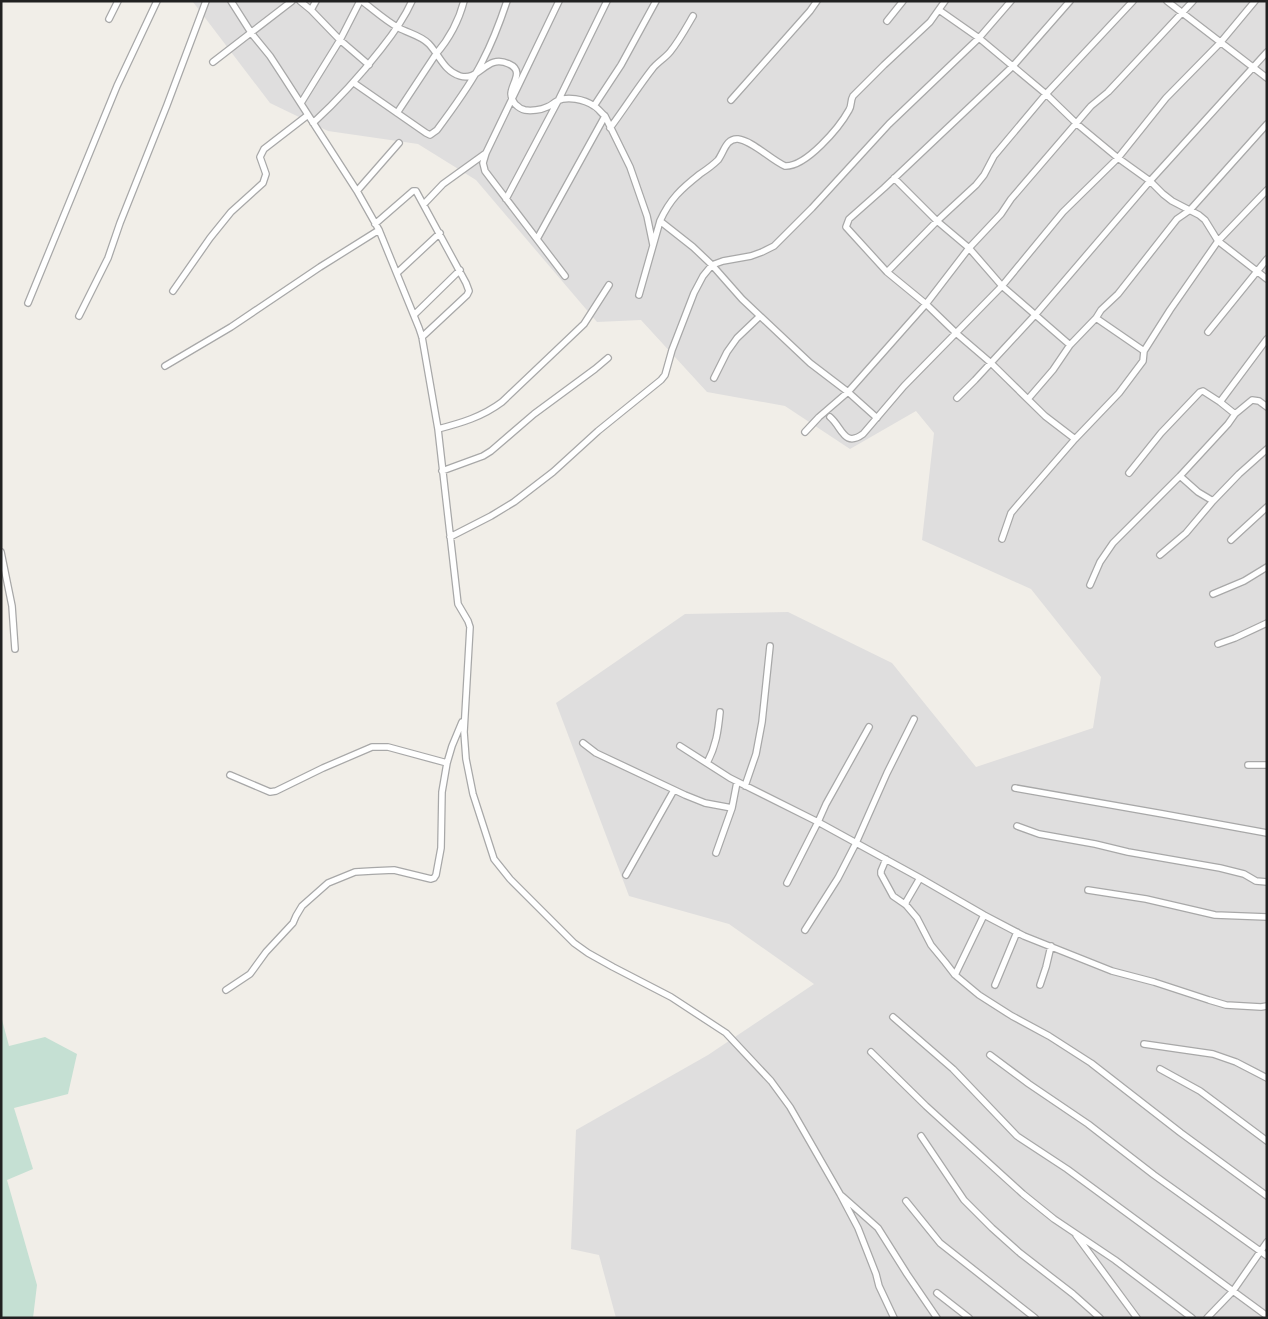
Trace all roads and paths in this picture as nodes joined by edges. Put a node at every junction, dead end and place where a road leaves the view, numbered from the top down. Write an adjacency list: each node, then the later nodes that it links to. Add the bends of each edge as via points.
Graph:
1 (118, 1): 28 (street)
2 (157, 1): 87 (street, via 117,86)
3 (206, 1): 91 (street, via 108,258)
4 (231, 1): 31 (street)
5 (292, 1): 31 (street)
6 (300, 1): 24 (street)
7 (316, 1): 24 (street)
8 (361, 1): 30 (street); 33 (street)
9 (412, 1): 30 (street)
10 (464, 1): 36 (street, via 456,22)
11 (507, 1): 41 (street)
12 (559, 1): 45 (street)
13 (607, 1): 47 (street)
14 (656, 1): 49 (street, via 621,66)
15 (817, 1): 46 (street)
16 (904, 1): 29 (street)
17 (945, 1): 25 (street)
18 (1012, 1): 32 (street)
19 (1070, 1): 39 (street)
20 (1133, 1): 44 (street)
21 (1168, 1): 26 (street)
22 (1193, 1): 26 (street)
23 (1255, 1): 34 (street)
24 (311, 10): 33 (street)
25 (939, 10): 32 (street); 67 (street, via 853,96 850,108 827,141 806,157 785,166 748,142 734,139 717,160 681,190)
26 (1182, 13): 34 (street); 54 (street)
27 (693, 16): 56 (street, via 671,50 654,66)
28 (109, 19)
29 (887, 21)
30 (398, 27): 36 (street, via 428,42); 38 (street)
31 (252, 34): 37 (street); 48 (street)
32 (979, 38): 39 (street); 76 (street, via 889,124 774,246 751,256)
33 (340, 40): 38 (street); 48 (street)
34 (1220, 43): 40 (street); 59 (street, via 1166,98)
35 (1267, 52): 40 (street)
36 (436, 54): 41 (street, via 454,73 468,77); 50 (street)
37 (213, 62)
38 (369, 65): 43 (street)
39 (1013, 66): 44 (street); 60 (street)
40 (1253, 68): 42 (street); 61 (street)
41 (474, 75): 45 (street, via 488,64 510,64 517,76); 50 (street, via 437,130 430,135)
42 (1267, 78)
43 (354, 83): 50 (street); 53 (street)
44 (1046, 94): 54 (street); 68 (street, via 994,156 976,185)
45 (512, 99): 47 (street, via 525,110 547,108); 58 (street)
46 (731, 100)
47 (558, 101): 49 (street, via 575,99); 64 (street)
48 (301, 103): 51 (street)
49 (594, 106): 52 (street)
50 (397, 112)
51 (308, 115): 53 (street); 85 (street, via 264,149 260,157 266,174 263,182 231,212)
52 (605, 116): 56 (street); 71 (street)
53 (313, 123): 63 (street)
54 (1077, 124): 59 (street); 74 (street)
55 (1267, 124): 66 (street)
56 (610, 128): 73 (street, via 630,167)
57 (399, 143): 63 (street)
58 (486, 154): 64 (street, via 483,167); 65 (street, via 443,184)
59 (1118, 158): 61 (street); 84 (street, via 1063,212)
60 (894, 178): 68 (street); 79 (street, via 849,219 846,227)
61 (1150, 181): 66 (street, via 1172,201); 89 (street)
62 (1267, 190): 72 (street)
63 (357, 191): 69 (street)
64 (506, 199): 71 (street)
65 (424, 204): 69 (street, via 416,191 413,192); 70 (street)
66 (1190, 210): 72 (street, via 1205,220); 93 (street, via 1177,220)
67 (660, 221): 73 (street); 76 (street)
68 (937, 221): 74 (street); 79 (street)
69 (377, 227): 80 (street); 102 (street, via 231,327)
70 (440, 233): 77 (street); 80 (street)
71 (537, 239): 81 (street)
72 (1218, 240): 78 (street); 99 (street)
73 (654, 246): 86 (street)
74 (969, 248): 84 (street); 88 (street)
75 (1267, 259): 78 (street)
76 (712, 265): 92 (street); 121 (street, via 694,293 661,380 514,502)
77 (460, 270): 90 (street); 96 (street, via 469,291 467,295)
78 (1257, 271): 82 (street); 94 (street)
79 (887, 272): 88 (street)
80 (397, 273): 90 (street)
81 (565, 276)
82 (1267, 279)
83 (610, 285): 112 (street, via 584,324 502,402 468,421)
84 (1002, 286): 89 (street); 95 (street)
85 (174, 291)
86 (639, 295)
87 (28, 302)
88 (926, 304): 95 (street); 104 (street)
89 (1036, 314): 98 (street); 101 (street)
90 (414, 315): 96 (street)
91 (79, 316)
92 (760, 316): 103 (street, via 737,338); 104 (street)
93 (1096, 318): 98 (street); 99 (street)
94 (1208, 332)
95 (956, 333): 101 (street); 111 (street)
96 (422, 337): 112 (street)
97 (1267, 339): 107 (street)
98 (1070, 345): 106 (street)
99 (1144, 351): 114 (street, via 1143,361 1119,393)
100 (608, 358): 116 (street, via 491,451)
101 (991, 363): 105 (street); 106 (street)
102 (165, 366)
103 (714, 378)
104 (848, 392): 111 (street); 113 (street)
105 (957, 398)
106 (1028, 399): 114 (street, via 1044,416)
107 (1220, 402): 109 (street); 117 (street, via 1200,392)
108 (1267, 407): 109 (street, via 1252,400)
109 (1235, 414): 118 (street)
110 (830, 417): 111 (street, via 846,437 852,439 863,434)
111 (877, 418)
112 (438, 429): 116 (street)
113 (805, 432)
114 (1075, 439): 122 (street, via 1016,507)
115 (1267, 449): 119 (street)
116 (442, 471): 121 (street)
117 (1129, 473)
118 (1180, 476): 119 (street); 127 (street, via 1114,543 1100,562)
119 (1213, 502): 125 (street, via 1186,533)
120 (1267, 507): 123 (street)
121 (450, 538): 134 (street, via 458,604 470,627)
122 (1002, 539)
123 (1231, 540)
124 (1, 552): 132 (street, via 12,606)
125 (1160, 554)
126 (1267, 567): 128 (street)
127 (1090, 585)
128 (1213, 594)
129 (1267, 623): 130 (street)
130 (1218, 644)
131 (770, 646): 145 (street, via 762,722)
132 (15, 649)
133 (720, 712): 140 (street, via 717,739)
134 (465, 716): 139 (street); 179 (street, via 466,759 473,794 491,851 500,868 534,905 588,954 671,997 726,1033 790,1106)
135 (914, 719): 152 (street)
136 (869, 727): 149 (street)
137 (582, 743): 147 (street, via 596,753)
138 (680, 746): 140 (street)
139 (447, 763): 143 (street, via 388,747 372,747 276,792); 169 (street, via 436,876 430,879 394,870 363,871 328,883 302,906 294,923 250,974)
140 (707, 763): 144 (street)
141 (1248, 765): 142 (street)
142 (1267, 765)
143 (230, 775)
144 (737, 782): 145 (street); 148 (street)
145 (745, 786): 149 (street)
146 (1015, 788): 151 (street)
147 (674, 790): 148 (street, via 705,803); 155 (street)
148 (732, 808): 153 (street)
149 (818, 822): 152 (street); 158 (street)
150 (1017, 826): 157 (street, via 1039,834 1220,868)
151 (1267, 833)
152 (856, 843): 154 (street); 163 (street)
153 (716, 853)
154 (886, 860): 156 (street); 160 (street, via 881,871 883,878 893,896)
155 (626, 874)
156 (920, 878): 160 (street); 161 (street)
157 (1267, 882)
158 (787, 884)
159 (1088, 890): 162 (street, via 1215,915)
160 (906, 905): 166 (street, via 931,945)
161 (984, 916): 164 (street); 166 (street)
162 (1267, 917)
163 (805, 930)
164 (1017, 932): 165 (street); 167 (street)
165 (1051, 946): 168 (street); 170 (street, via 1112,971 1226,1005)
166 (955, 974): 180 (street, via 979,995 1091,1062)
167 (995, 985)
168 (1040, 985)
169 (226, 990)
170 (1267, 1006)
171 (894, 1017): 186 (street, via 953,1070 1017,1136)
172 (1144, 1044): 176 (street, via 1213,1054)
173 (871, 1052): 182 (street, via 1023,1194)
174 (990, 1055): 184 (street)
175 (1160, 1069): 178 (street, via 1200,1091)
176 (1267, 1078)
177 (920, 1136): 193 (street, via 964,1200 1020,1253)
178 (1267, 1141)
179 (840, 1194): 189 (street, via 858,1228); 190 (street, via 878,1228)
180 (1267, 1196)
181 (906, 1201): 192 (street, via 940,1244)
182 (1074, 1232): 194 (street); 195 (street)
183 (1267, 1242): 184 (street)
184 (1260, 1251): 185 (street); 186 (street)
185 (1267, 1256)
186 (1233, 1291): 188 (street); 196 (street)
187 (937, 1293): 191 (street)
188 (1267, 1316)
189 (894, 1318)
190 (937, 1318)
191 (969, 1318)
192 (1034, 1318)
193 (1100, 1318)
194 (1137, 1318)
195 (1192, 1318)
196 (1207, 1318)

